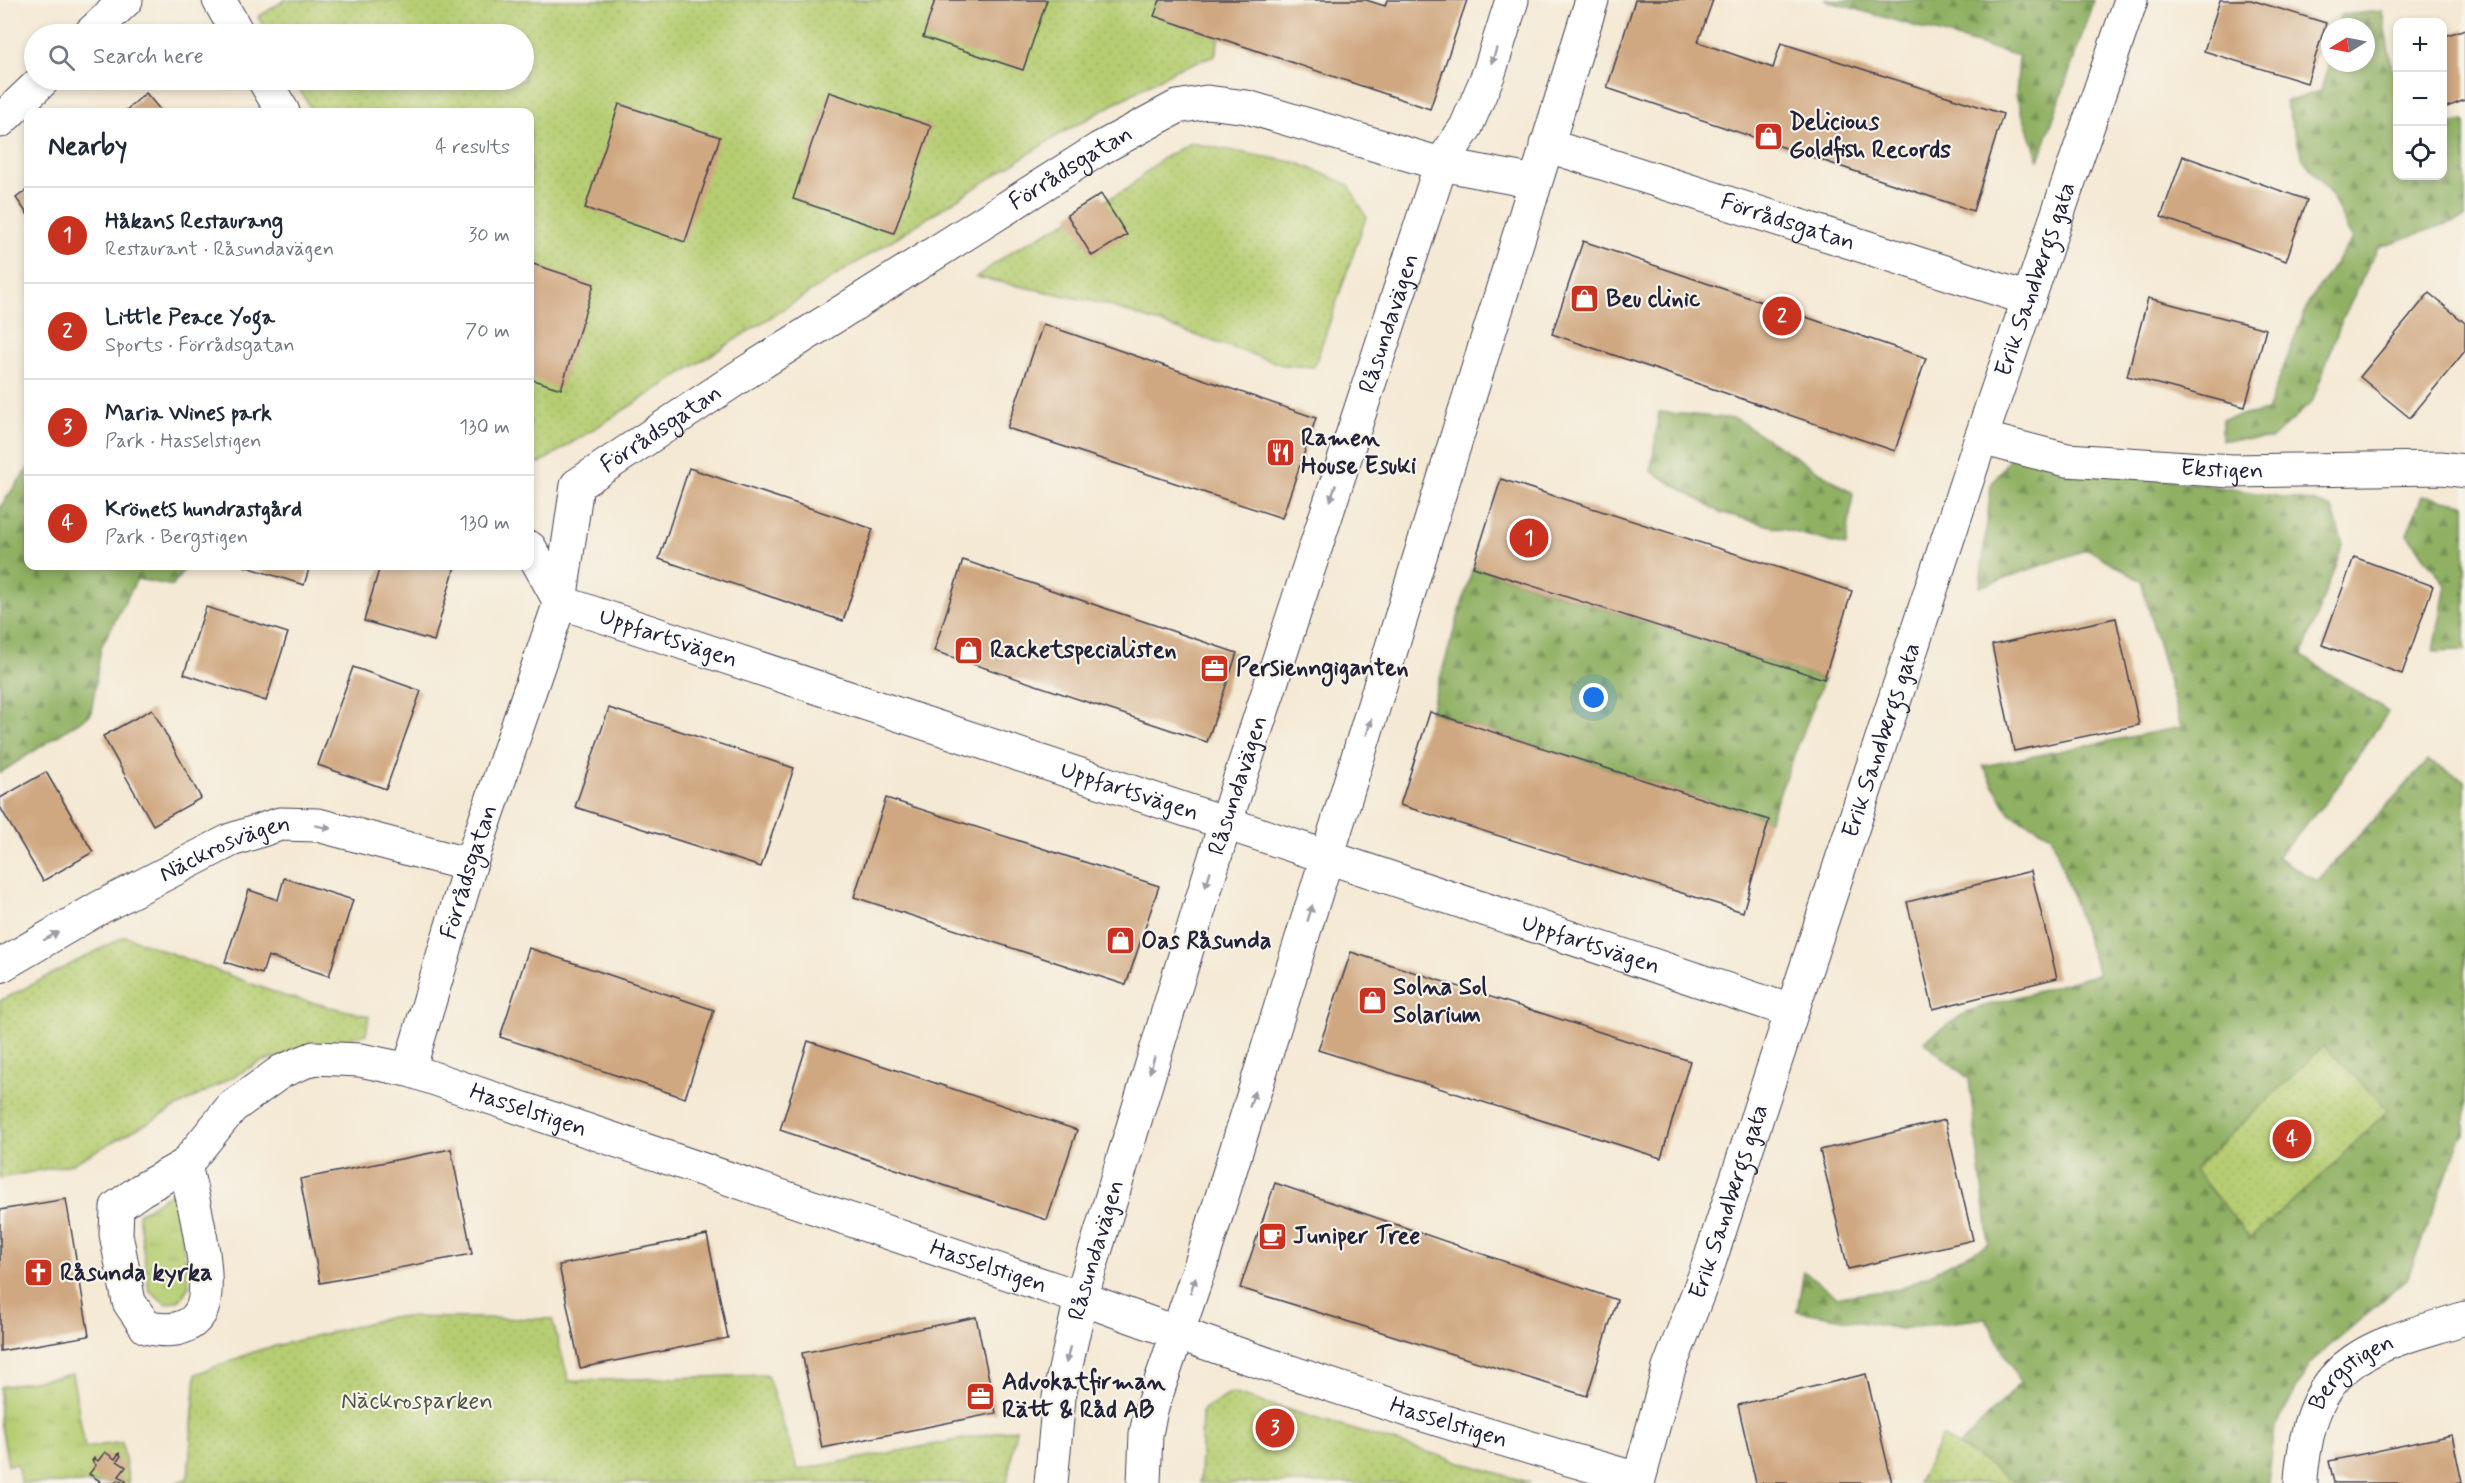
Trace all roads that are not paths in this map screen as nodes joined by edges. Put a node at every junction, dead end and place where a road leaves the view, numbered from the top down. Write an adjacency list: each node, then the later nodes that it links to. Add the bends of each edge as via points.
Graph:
1 (126, 0): 6 (street)
2 (219, 0): 7 (street)
3 (1512, 0): 13 (street, Råsundavägen, one-way to 13, via 1489,73 1466,127)
4 (1592, 0): 12 (street)
5 (2131, 0): 15 (street, Erik Sandbergs gata)
6 (101, 24)
7 (232, 24)
8 (33, 90): 11 (street)
9 (270, 90): 10 (street)
10 (281, 108)
11 (0, 121)
12 (1546, 145): 14 (street); 15 (street, Förrådsgatan)
13 (1441, 164): 14 (street, Förrådsgatan); 19 (street, Förrådsgatan, via 1247,107 1207,102 1177,107 1100,149 976,227 577,485); 20 (street, Råsundavägen, one-way to 20)
14 (1535, 182): 21 (street, one-way to 14)
15 (2030, 299): 16 (street, Erik Sandbergs gata)
16 (1981, 438): 17 (street, Ekstigen, via 2067,460 2091,462 2232,471); 24 (street, Erik Sandbergs gata)
17 (2465, 471)
18 (534, 555): 19 (street)
19 (560, 602): 20 (street, Uppfartsvägen); 22 (street, Förrådsgatan)
20 (1225, 824): 21 (street, Uppfartsvägen); 27 (street, Råsundavägen, one-way to 27)
21 (1328, 857): 24 (street, Uppfartsvägen); 29 (street, one-way to 21)
22 (470, 865): 23 (street, Näckrosvägen, one-way to 22, via 99,908 231,840 280,824 318,825); 25 (street, Förrådsgatan)
23 (0, 966)
24 (1791, 1011): 30 (street, Erik Sandbergs gata, via 1705,1275 1669,1368)
25 (409, 1070): 26 (street, via 360,1060 314,1058 303,1062 282,1071 231,1107); 27 (street, Hasselstigen)
26 (185, 1165): 26 (street, via 117,1207 116,1234 129,1302 146,1327 161,1331 182,1329 201,1312 206,1282)
27 (1081, 1299): 29 (street, Hasselstigen); 31 (street, Råsundavägen, one-way to 31, via 1059,1397)
28 (2465, 1318): 33 (street, Bergstigen, via 2370,1349 2326,1386 2311,1417)
29 (1176, 1334): 30 (street, Hasselstigen); 32 (street, via 1151,1410)
30 (1638, 1481)
31 (1051, 1483)
32 (1144, 1483)
33 (2301, 1483)

